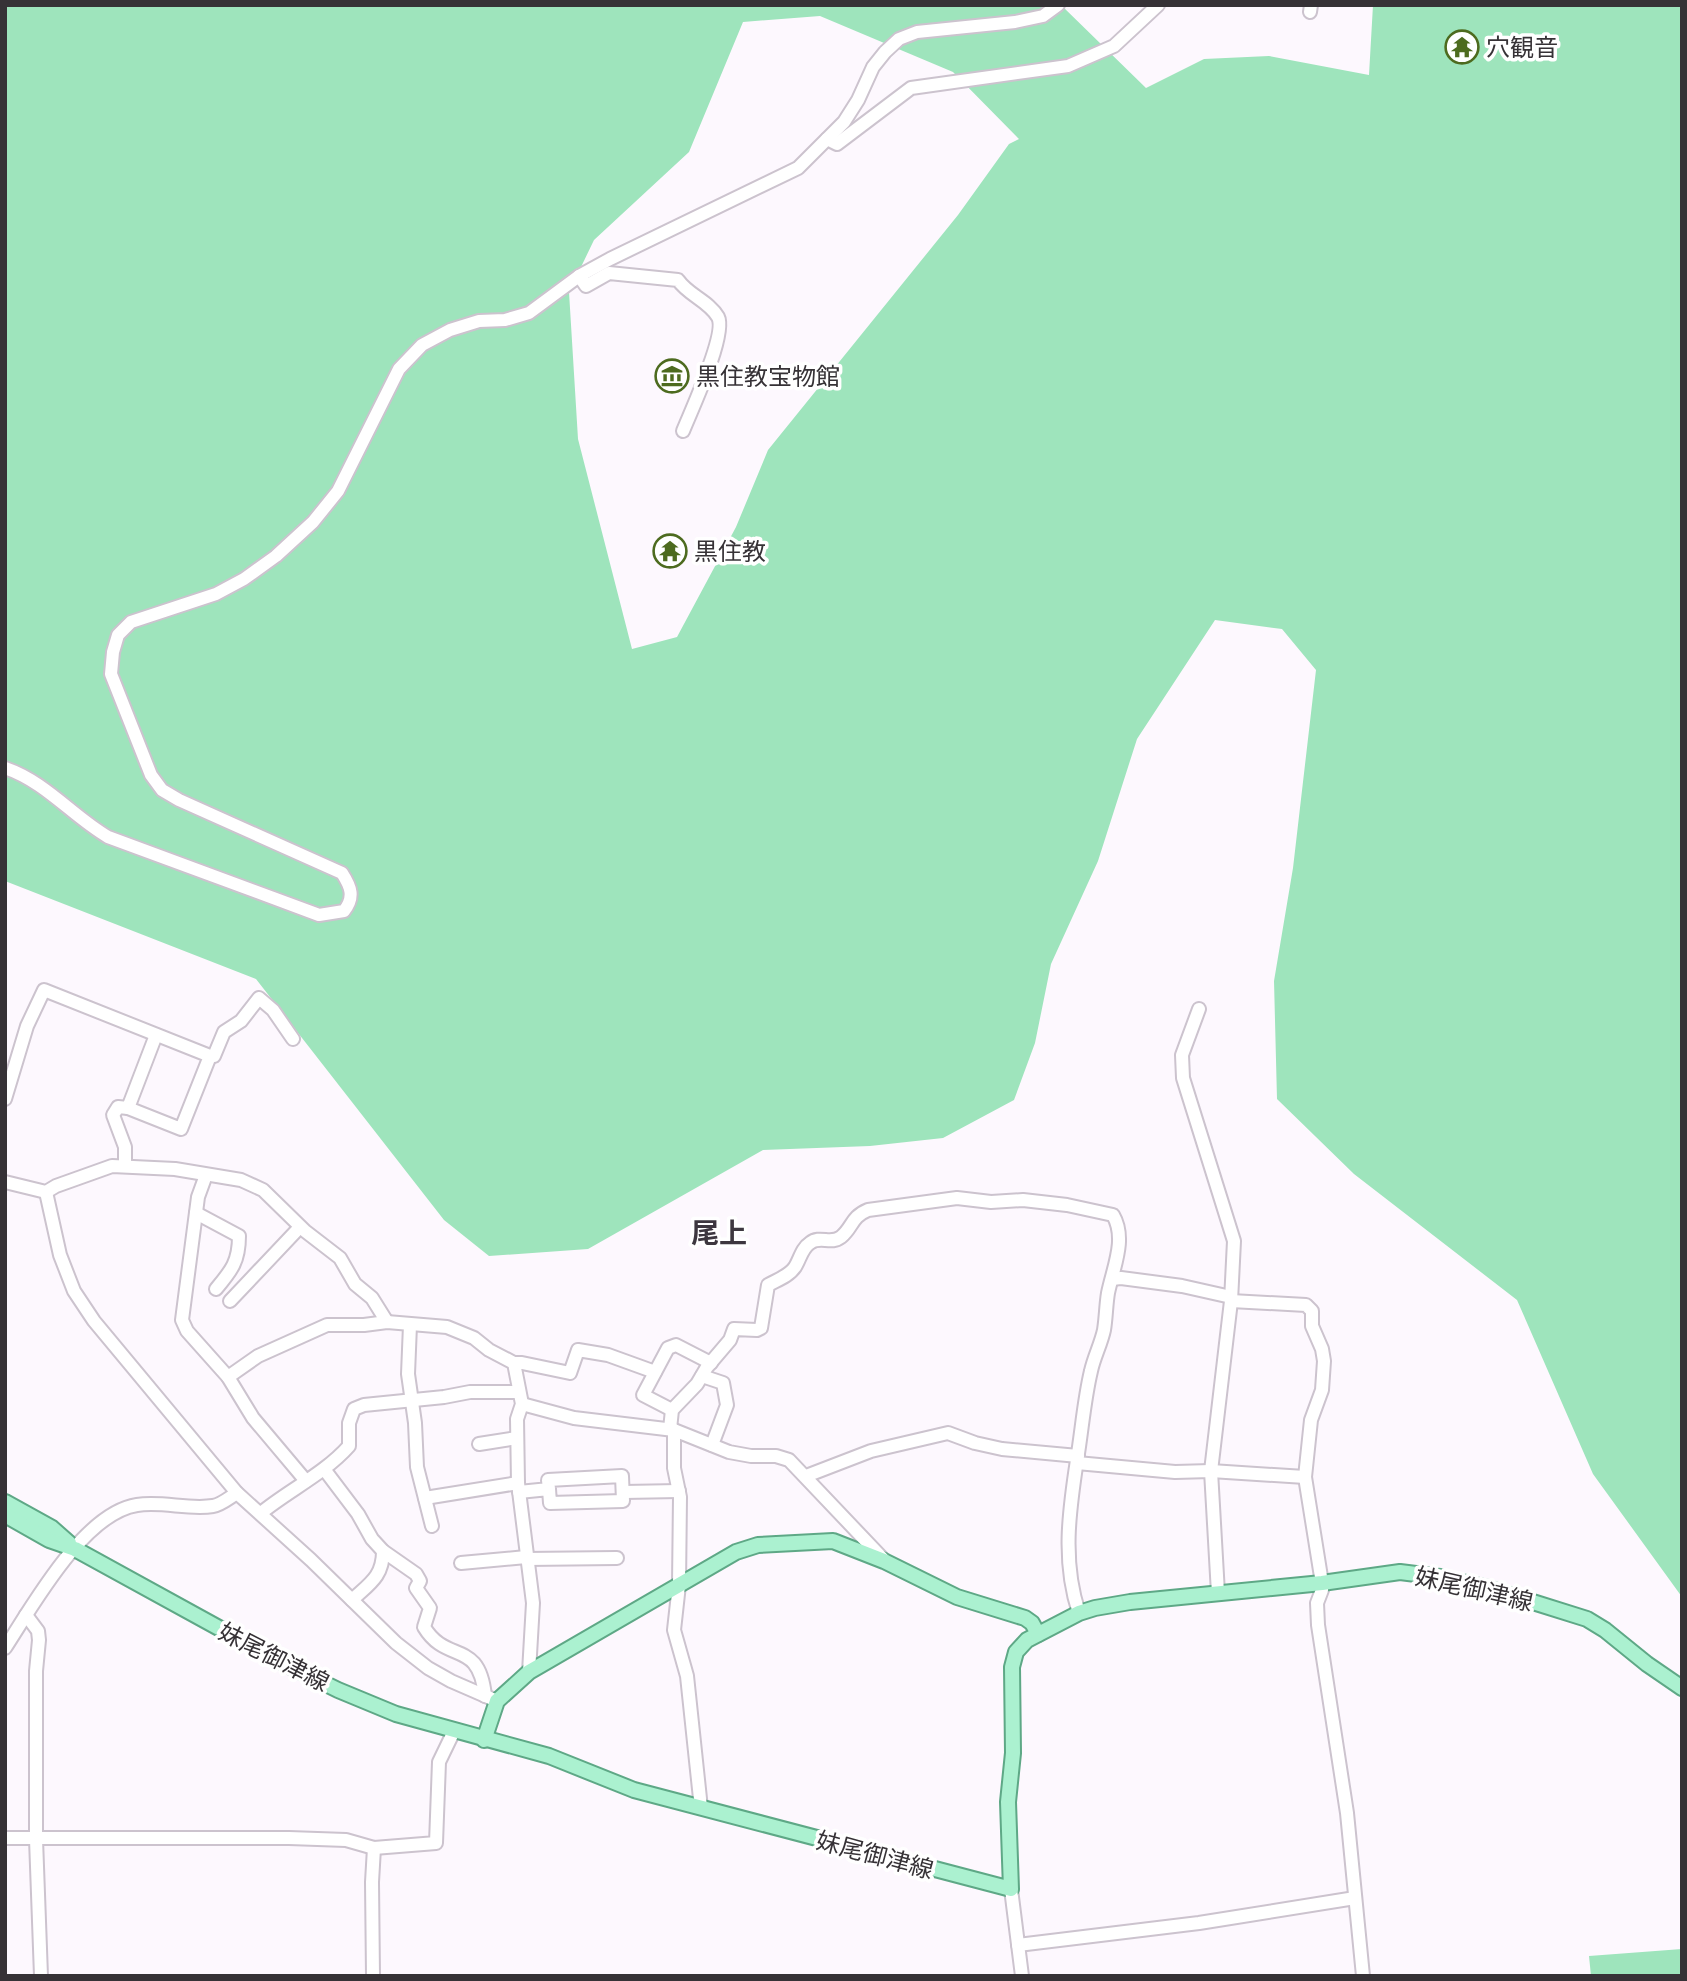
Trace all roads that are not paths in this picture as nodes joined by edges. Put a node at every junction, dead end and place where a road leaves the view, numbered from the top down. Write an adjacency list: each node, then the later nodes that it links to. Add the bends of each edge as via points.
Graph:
1 (1058, 5): 3 (street, via 1043,16 1016,22 917,32 899,40 873,67 844,122)
2 (1158, 5): 3 (street, via 1114,47 1094,57 1068,65 911,88 837,144)
3 (827, 139): 4 (street, via 787,174)
4 (579, 276): 5 (street, via 586,286 609,273 678,280 718,317 720,338); 6 (street, via 528,313 479,321 422,345 399,369 338,491 313,522 244,579 216,594 131,622 118,635 111,674 151,775 162,790 342,873 351,892 351,903 344,911 319,915 108,837 41,785)
5 (683, 431)
6 (5, 768)
7 (1199, 1009): 21 (street, via 1182,1055 1182,1078 1234,1241)
8 (156, 1035): 10 (street); 11 (street, via 44,990 27,1026); 12 (street)
9 (293, 1039): 10 (street, via 259,998 242,1021 224,1032)
10 (211, 1056): 12 (street, via 181,1129)
11 (5, 1099)
12 (128, 1108): 13 (street, via 118,1107 113,1115 125,1147)
13 (125, 1166): 14 (street); 16 (street, via 112,1166)
14 (206, 1175): 17 (street); 18 (street, via 241,1180 264,1190)
15 (5, 1182): 16 (street)
16 (46, 1192): 47 (street, via 60,1255 74,1291 93,1321)
17 (196, 1213): 20 (street, via 239,1236 232,1270); 29 (street, via 182,1320)
18 (300, 1227): 22 (street); 23 (street, via 340,1258)
19 (1112, 1279): 21 (street, via 1182,1286); 26 (street, via 1119,1239 1112,1215 1034,1201 957,1198 868,1210 858,1214 839,1239 820,1239 806,1246 790,1273 768,1285 761,1328 734,1329); 37 (street)
20 (216, 1289)
21 (1231, 1299): 39 (street); 41 (street, via 1306,1304 1311,1311 1322,1349 1324,1379 1311,1420)
22 (230, 1301)
23 (387, 1322): 24 (street); 29 (street, via 327,1325 258,1356)
24 (410, 1325): 25 (street, via 447,1327); 31 (street)
25 (514, 1363): 27 (street, via 570,1373 578,1350); 30 (street)
26 (711, 1363): 27 (street, via 672,1345); 28 (street)
27 (655, 1372): 32 (street, via 643,1395)
28 (702, 1376): 32 (street); 36 (street, via 723,1383 727,1405)
29 (228, 1377): 42 (street, via 253,1418)
30 (520, 1398): 31 (street, via 470,1392); 33 (street, via 574,1418); 34 (street)
31 (411, 1400): 38 (street, via 354,1409 349,1446); 48 (street, via 417,1467)
32 (672, 1410): 33 (street)
33 (672, 1429): 36 (street); 45 (street)
34 (517, 1438): 35 (street); 43 (street)
35 (479, 1444)
36 (712, 1445): 40 (street, via 729,1452 789,1460)
37 (1077, 1460): 39 (street, via 1175,1472); 40 (street, via 975,1444 948,1433 871,1451); 63 (street, via 1068,1562)
38 (324, 1469): 42 (street); 54 (street)
39 (1211, 1471): 41 (street); 61 (street)
40 (806, 1476): 57 (street)
41 (1305, 1477): 59 (street)
42 (306, 1481): 50 (street)
43 (518, 1487): 44 (street); 48 (street); 55 (street)
44 (549, 1489): 46 (street, via 550,1503 623,1501); 46 (street, via 548,1480 622,1476)
45 (679, 1491): 46 (street); 60 (street)
46 (624, 1492)
47 (237, 1493): 50 (street); 53 (street, via 215,1506 139,1504 119,1510 97,1523)
48 (425, 1498): 52 (street)
49 (5, 1502): 53 (main road, 妹尾御津線, via 52,1528)
50 (261, 1513): 62 (street)
51 (5, 1515): 53 (main road, 妹尾御津線)
52 (432, 1526)
53 (75, 1549): 64 (street); 70 (main road, 妹尾御津線, via 338,1690)
54 (383, 1551): 62 (street, via 379,1574); 69 (street, via 416,1574 420,1581 416,1588 430,1608 424,1626 445,1647 476,1663)
55 (526, 1558): 56 (street); 58 (street); 67 (street, via 533,1603)
56 (617, 1558)
57 (884, 1560): 60 (main road, via 833,1541 758,1545 736,1552); 65 (main road, via 957,1597 1025,1618)
58 (461, 1563)
59 (1322, 1584): 61 (main road, 妹尾御津線); 68 (main road, 妹尾御津線, via 1401,1572 1500,1592 1595,1623); 77 (street, via 1316,1612 1347,1813)
60 (679, 1586): 67 (main road); 72 (street, via 674,1630 687,1676)
61 (1218, 1593): 63 (main road, 妹尾御津線, via 1130,1602)
62 (352, 1600): 69 (street, via 428,1668)
63 (1079, 1613): 65 (main road, 妹尾御津線)
64 (26, 1615): 66 (street); 74 (street, via 39,1640)
65 (1038, 1634): 76 (main road, 妹尾御津線, via 1016,1652 1012,1667)
66 (5, 1648)
67 (529, 1672): 69 (main road)
68 (1682, 1688)
69 (491, 1698): 71 (main road)
70 (454, 1731): 71 (main road, 妹尾御津線); 75 (street, via 439,1762 436,1843)
71 (484, 1740): 72 (main road, 妹尾御津線, via 549,1756 634,1790)
72 (701, 1808): 76 (main road, 妹尾御津線)
73 (5, 1838): 74 (street)
74 (36, 1839): 75 (street, via 289,1838 346,1840); 79 (street)
75 (374, 1848): 80 (street)
76 (1011, 1889): 78 (street)
77 (1355, 1898): 78 (street, via 1123,1934); 82 (street)
78 (1018, 1945): 81 (street)
79 (41, 1976)
80 (373, 1976)
81 (1022, 1976)
82 (1363, 1976)

